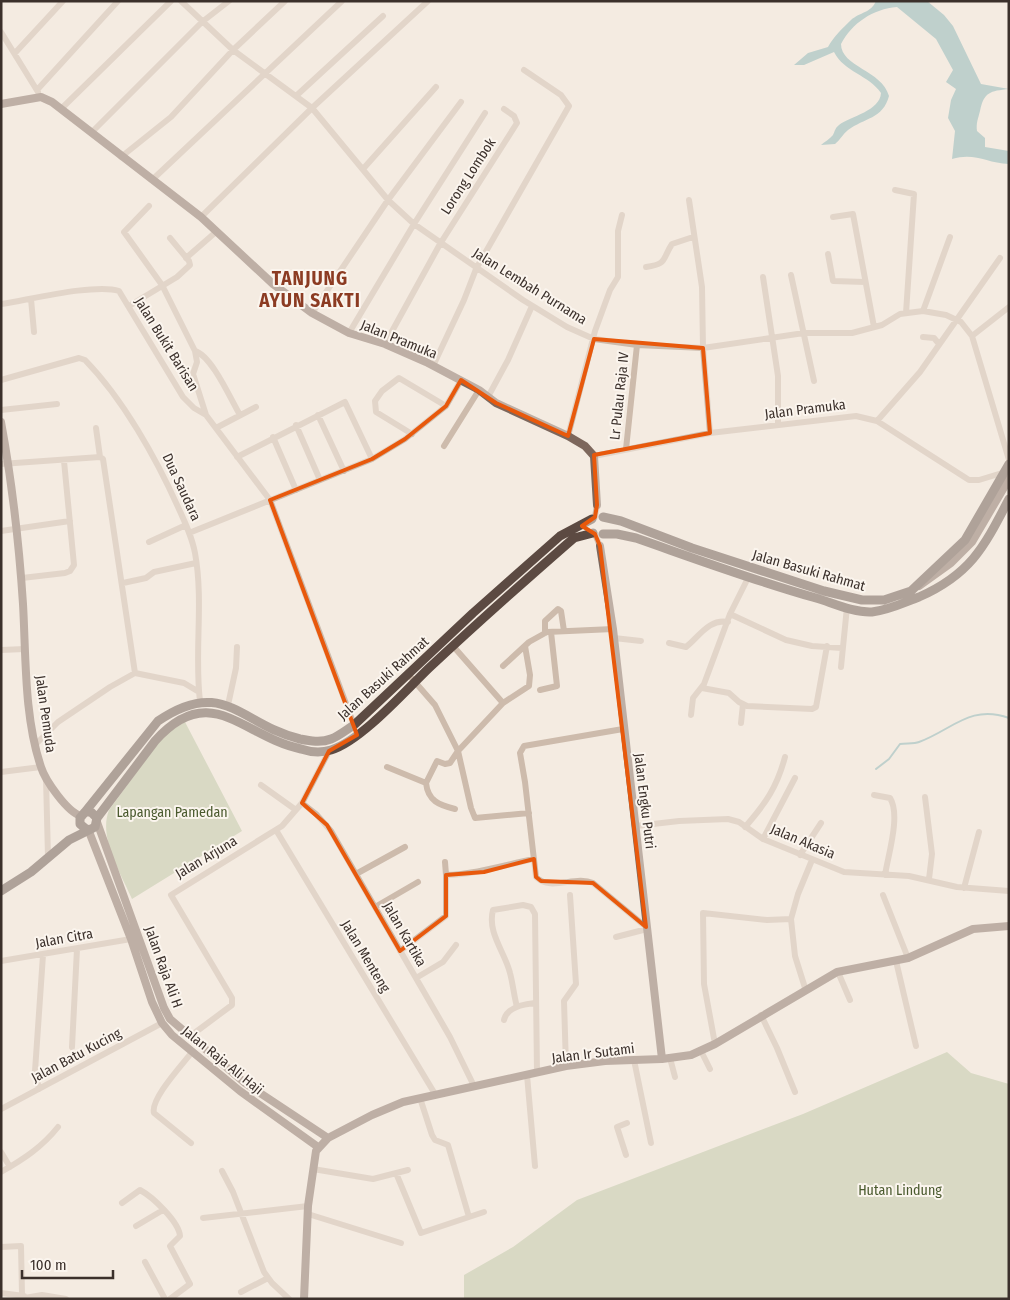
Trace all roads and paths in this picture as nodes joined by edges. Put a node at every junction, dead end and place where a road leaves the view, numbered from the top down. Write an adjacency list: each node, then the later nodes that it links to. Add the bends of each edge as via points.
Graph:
1 (63, 1): 13 (street)
2 (118, 1): 17 (street)
3 (171, 1): 23 (street)
4 (181, 1): 10 (street, Jalan Lembah Purnama)
5 (229, 1): 10 (street)
6 (285, 1): 12 (street)
7 (342, 1): 15 (street)
8 (428, 1): 22 (street)
9 (383, 16): 18 (street)
10 (202, 22): 12 (street, Jalan Lembah Purnama); 26 (street)
11 (1, 32): 13 (street)
12 (233, 50): 15 (street, Jalan Lembah Purnama); 27 (street, via 171,117)
13 (15, 53): 17 (street)
14 (524, 70): 47 (street, via 561,95 569,106)
15 (265, 73): 18 (street, Jalan Lembah Purnama); 29 (street)
16 (436, 87): 28 (street)
17 (37, 90): 19 (street)
18 (296, 96): 22 (street, Jalan Lembah Purnama)
19 (41, 97): 21 (main road); 23 (main road, Jalan Pramuka)
20 (462, 102): 31 (street)
21 (1, 104)
22 (312, 108): 28 (street, Jalan Lembah Purnama); 35 (street)
23 (61, 109): 26 (main road, Jalan Pramuka)
24 (504, 109): 42 (street, Lorong Lombok, via 514,116 517,123)
25 (484, 113): 37 (street)
26 (91, 133): 27 (main road, Jalan Pramuka)
27 (122, 157): 29 (main road, Jalan Pramuka)
28 (363, 169): 31 (street, Jalan Lembah Purnama)
29 (152, 180): 35 (main road, Jalan Pramuka)
30 (895, 190): 58 (street, via 914,194)
31 (388, 200): 37 (street, Jalan Lembah Purnama); 59 (street)
32 (689, 200): 39 (street)
33 (149, 206): 51 (street, via 124,232)
34 (622, 215): 68 (street, via 618,231 618,277 610,290)
35 (201, 217): 38 (main road, Jalan Pramuka)
36 (833, 217): 50 (street, via 854,214)
37 (414, 224): 42 (street, Jalan Lembah Purnama); 63 (street)
38 (217, 231): 44 (street); 59 (main road, Jalan Pramuka, via 273,284)
39 (693, 237): 46 (street, via 672,244 664,262); 72 (street, via 702,287)
40 (950, 237): 57 (street)
41 (170, 238): 44 (street)
42 (440, 244): 47 (street, Jalan Lembah Purnama); 69 (street, Lorong Lombok)
43 (828, 254): 50 (street, via 833,281)
44 (186, 258): 51 (street, via 190,265)
45 (1000, 258): 60 (street)
46 (646, 268)
47 (476, 269): 55 (street, Jalan Lembah Purnama); 74 (street)
48 (791, 275): 64 (street)
49 (763, 278): 66 (street)
50 (865, 282): 61 (street)
51 (162, 285): 54 (street); 73 (street)
52 (31, 299): 53 (street, Jalan Bukit Barisan); 54 (street, Jalan Bukit Barisan, via 110,288 119,291); 62 (street)
53 (1, 304)
54 (129, 306): 84 (street, Jalan Bukit Barisan, via 183,396)
55 (532, 306): 68 (street, Jalan Lembah Purnama); 79 (street)
56 (1009, 307): 65 (street)
57 (923, 311): 58 (street, Jalan Lembah Purnama); 60 (street, Jalan Lembah Purnama)
58 (906, 312): 61 (street, Jalan Lembah Purnama)
59 (312, 313): 63 (main road, Jalan Pramuka)
60 (956, 320): 65 (street, Jalan Lembah Purnama); 70 (street)
61 (874, 327): 64 (street, Jalan Lembah Purnama, via 839,334)
62 (34, 332)
63 (349, 333): 69 (main road, Jalan Pramuka)
64 (804, 333): 66 (street, Jalan Lembah Purnama); 77 (street)
65 (972, 336): 103 (street, Jalan Lembah Purnama)
66 (773, 337): 72 (street, Jalan Lembah Purnama); 89 (street, via 778,376)
67 (924, 337): 70 (street, via 934,338)
68 (594, 340): 71 (street, Jalan Lembah Purnama); 95 (street)
69 (385, 344): 74 (main road, Jalan Pramuka)
70 (939, 344): 87 (street, via 920,372)
71 (637, 345): 72 (street, Jalan Lembah Purnama); 98 (street, Lr Pulau Raja IV)
72 (703, 348): 93 (street)
73 (195, 351): 84 (street, via 197,362 193,374); 86 (street, via 202,354 214,370)
74 (433, 366): 76 (main road, Jalan Pramuka)
75 (1, 380): 118 (street, Dua Saudara, via 79,358 85,360 109,389 159,464)
76 (461, 380): 78 (main road, Jalan Pramuka); 81 (street)
77 (814, 381)
78 (479, 390): 79 (main road, Jalan Pramuka); 97 (street)
79 (489, 395): 95 (main road, Jalan Pramuka, via 496,403)
80 (57, 404): 83 (street)
81 (446, 406): 94 (street); 94 (street, via 399,378 382,391 375,400 376,412)
82 (256, 407): 86 (street)
83 (1, 410)
84 (206, 415): 92 (street, Jalan Bukit Barisan)
85 (318, 415): 88 (street); 102 (street, via 345,402); 107 (street)
86 (240, 416): 92 (street)
87 (877, 421): 89 (street, Jalan Pramuka, via 846,416); 108 (street, Jalan Pramuka, via 969,480)
88 (296, 425): 96 (street); 109 (street)
89 (778, 425): 93 (street, Jalan Pramuka)
90 (2, 427): 105 (main road, Jalan Pemuda)
91 (96, 428): 100 (street)
92 (216, 428): 101 (street, Jalan Bukit Barisan)
93 (710, 433): 98 (street, Jalan Pramuka)
94 (412, 434): 102 (street)
95 (568, 436): 99 (main road, Jalan Pramuka)
96 (273, 437): 101 (street); 111 (street)
97 (444, 446)
98 (626, 449): 99 (street, Jalan Pramuka)
99 (594, 456): 114 (main road)
100 (100, 457): 104 (street); 128 (street, via 103,459)
101 (237, 457): 113 (street, Jalan Bukit Barisan)
102 (372, 459): 107 (street)
103 (1009, 460)
104 (64, 461): 105 (street); 117 (street)
105 (4, 464): 119 (main road, Jalan Pemuda)
106 (1009, 464): 108 (highway, Jalan Basuki Rahmat)
107 (344, 471): 109 (street)
108 (1005, 476): 130 (highway, Jalan Basuki Rahmat, via 965,540)
109 (320, 480): 111 (street)
110 (1009, 486): 130 (main road, via 975,545)
111 (296, 490): 113 (street)
112 (1009, 499): 115 (highway, Jalan Basuki Rahmat)
113 (270, 500): 121 (street); 161 (street, Jalan Bukit Barisan)
114 (597, 505): 116 (street)
115 (1006, 513): 130 (highway, Jalan Basuki Rahmat, via 969,563 947,582)
116 (598, 517): 122 (highway, via 590,527); 122 (highway, via 608,524 607,530); 129 (highway, Jalan Basuki Rahmat, via 621,521); 150 (highway, Jalan Basuki Rahmat, via 560,536)
117 (70, 522): 119 (street); 126 (street, via 74,565 70,571)
118 (186, 525): 121 (street, Dua Saudara); 123 (street)
119 (17, 528): 120 (street); 126 (main road, Jalan Pemuda)
120 (1, 531)
121 (189, 533): 125 (street, Dua Saudara)
122 (598, 534): 124 (street); 127 (highway, Jalan Basuki Rahmat, via 636,538); 140 (highway, Jalan Basuki Rahmat, via 574,538)
123 (149, 542)
124 (600, 546): 134 (main road, Jalan Engku Putri)
125 (196, 564): 128 (street, via 154,572 146,578); 154 (street, Dua Saudara)
126 (22, 578): 145 (main road, Jalan Pemuda)
127 (748, 578): 129 (highway, Jalan Basuki Rahmat); 132 (street)
128 (123, 583): 149 (street)
129 (802, 589): 130 (highway, Jalan Basuki Rahmat, via 874,601); 131 (highway, Jalan Basuki Rahmat)
130 (914, 594): 131 (highway, Jalan Basuki Rahmat, via 901,605 873,612)
131 (847, 607): 144 (street)
132 (730, 614): 133 (street); 142 (street, via 786,640)
133 (728, 622): 139 (street, via 720,622 700,632 686,647); 152 (street)
134 (613, 629): 135 (street); 137 (main road, Jalan Engku Putri)
135 (564, 631): 136 (street); 136 (street, via 558,609 545,621)
136 (548, 632): 141 (street); 153 (street, via 557,686)
137 (614, 638): 138 (street); 163 (main road, Jalan Engku Putri)
138 (641, 640)
139 (669, 643)
140 (453, 646): 151 (highway, Jalan Basuki Rahmat); 155 (street)
141 (525, 646): 147 (street); 155 (street, via 529,686)
142 (827, 646): 144 (street); 156 (street, via 814,709)
143 (237, 647): 157 (street)
144 (842, 648): 148 (street)
145 (25, 649): 146 (street); 164 (main road, Jalan Pemuda)
146 (1, 650)
147 (503, 666)
148 (841, 667)
149 (135, 673): 154 (street, via 184,683); 164 (street, via 58,722)
150 (408, 674): 151 (street); 161 (highway, Jalan Basuki Rahmat)
151 (415, 681): 165 (highway, Jalan Basuki Rahmat, via 357,735); 166 (street, via 438,711)
152 (702, 688): 156 (street, via 729,692); 158 (street, via 693,698)
153 (540, 690)
154 (200, 697): 157 (highway, Jalan Basuki Rahmat); 181 (highway, Jalan Basuki Rahmat, via 158,721)
155 (504, 703): 166 (street)
156 (743, 704): 160 (street)
157 (228, 706): 159 (highway, Jalan Basuki Rahmat)
158 (691, 715)
159 (252, 718): 161 (highway, Jalan Basuki Rahmat, via 284,735 317,741 330,739); 162 (highway)
160 (741, 723)
161 (354, 725)
162 (248, 726): 165 (highway, via 281,745 316,752); 182 (highway, via 215,712 189,715 174,724 155,741)
163 (623, 729): 180 (street, via 520,749); 184 (main road, Jalan Engku Putri)
164 (36, 745): 168 (main road, Jalan Pemuda)
165 (329, 751): 177 (street, Jalan Arjuna)
166 (458, 751): 173 (street, via 448,764 437,761); 180 (street, via 475,818)
167 (785, 757): 185 (street, via 776,785)
168 (41, 767): 170 (street); 171 (main road, Jalan Pemuda)
169 (387, 767): 173 (street)
170 (1, 772)
171 (46, 778): 181 (main road, Jalan Pemuda, via 68,807); 193 (street)
172 (795, 778): 189 (street)
173 (426, 783): 178 (street, via 432,800)
174 (261, 784): 179 (street)
175 (874, 795): 199 (street, via 890,798 893,803 894,827)
176 (924, 797): 200 (street, via 932,854)
177 (302, 803): 179 (street, Jalan Arjuna); 197 (street, Jalan Kartika, via 327,825)
178 (455, 809)
179 (296, 810): 187 (street, Jalan Arjuna)
180 (528, 812): 194 (street)
181 (82, 815): 182 (highway, via 91,812); 186 (highway, via 80,824); 190 (highway, Jalan Basuki Rahmat)
182 (97, 820): 186 (highway, via 93,828); 226 (main road, Jalan Raja Ali H)
183 (821, 823): 192 (street)
184 (636, 826): 185 (street, Jalan Akasia, via 717,819 734,820); 210 (main road, Jalan Engku Putri)
185 (745, 827): 189 (street, Jalan Akasia)
186 (87, 829): 190 (highway); 212 (main road, Jalan Raja Ali Haji)
187 (276, 830): 231 (street, Jalan Arjuna, via 171,895 232,998 232,1005); 247 (street, Jalan Menteng)
188 (979, 832): 202 (street)
189 (763, 839): 192 (street, Jalan Akasia)
190 (69, 840): 193 (highway)
191 (405, 847): 197 (street)
192 (800, 855): 195 (street, Jalan Akasia)
193 (48, 857): 203 (highway)
194 (534, 859): 198 (street, via 493,867 484,872); 210 (street, via 536,877 541,881 558,884 582,880 593,883)
195 (812, 860): 199 (street, Jalan Akasia, via 844,872); 208 (street)
196 (445, 862): 198 (street)
197 (356, 874): 207 (street, Jalan Kartika)
198 (446, 875): 215 (street, via 446,916)
199 (885, 875): 200 (street, Jalan Akasia)
200 (929, 879): 202 (street, Jalan Akasia)
201 (418, 882): 207 (street)
202 (964, 888): 204 (street, Jalan Akasia)
203 (1, 891)
204 (1009, 891)
205 (570, 895): 239 (street, via 576,984 564,1001)
206 (883, 895): 217 (street)
207 (375, 907): 215 (street, Jalan Kartika)
208 (791, 920): 222 (street, via 795,956); 232 (street, via 703,913 704,984)
209 (1009, 926): 217 (main road, Jalan Ir Sutami, via 973,929)
210 (646, 928): 211 (street); 237 (main road, Jalan Engku Putri)
211 (616, 937)
212 (131, 939): 214 (street, Jalan Citra); 227 (main road, Jalan Raja Ali Haji)
213 (456, 945): 221 (street, via 443,962)
214 (77, 949): 216 (street, Jalan Citra); 234 (street)
215 (400, 951): 221 (street, Jalan Kartika)
216 (43, 955): 218 (street, Jalan Citra); 245 (street, via 35,1071)
217 (908, 958): 219 (main road, Jalan Ir Sutami)
218 (1, 961)
219 (896, 961): 220 (main road, Jalan Ir Sutami); 233 (street)
220 (838, 972): 222 (main road, Jalan Ir Sutami); 223 (street)
221 (416, 978): 244 (street, Jalan Kartika)
222 (806, 990): 228 (main road, Jalan Ir Sutami)
223 (850, 1000)
224 (535, 1003): 225 (street); 225 (street, via 535,914 532,907 523,905 502,907 493,910 491,919 500,952 510,971); 241 (street)
225 (517, 1007): 229 (street)
226 (164, 1008): 227 (main road); 231 (main road, Jalan Raja Ali H, via 170,1019)
227 (157, 1013): 230 (main road, Jalan Raja Ali Haji)
228 (761, 1015): 232 (main road, Jalan Ir Sutami); 246 (street)
229 (504, 1020)
230 (162, 1023): 236 (main road, Jalan Raja Ali Haji); 245 (street, Jalan Batu Kucing)
231 (189, 1037): 252 (main road, Jalan Raja Ali H, via 245,1083)
232 (715, 1044): 235 (main road, Jalan Ir Sutami)
233 (916, 1046)
234 (72, 1047)
235 (701, 1051): 237 (main road, Jalan Ir Sutami); 240 (street)
236 (192, 1052): 253 (street, via 158,1095 153,1108 154,1113); 255 (main road, Jalan Raja Ali Haji)
237 (666, 1058): 238 (main road, Jalan Ir Sutami); 243 (street)
238 (634, 1060): 239 (main road, Jalan Ir Sutami); 254 (street)
239 (566, 1066): 241 (main road, Jalan Ir Sutami)
240 (710, 1069)
241 (538, 1072): 242 (main road, Jalan Ir Sutami)
242 (526, 1075): 244 (main road, Jalan Ir Sutami); 258 (street)
243 (675, 1077)
244 (474, 1086): 247 (main road, Jalan Ir Sutami)
245 (39, 1089): 249 (street, Jalan Batu Kucing)
246 (795, 1092)
247 (435, 1094): 248 (main road, Jalan Ir Sutami)
248 (420, 1098): 252 (main road, Jalan Ir Sutami, via 372,1115); 271 (street, via 432,1135 435,1140 448,1145)
249 (1, 1109)
250 (627, 1123): 257 (street, via 617,1127)
251 (58, 1127): 259 (street, via 27,1157)
252 (328, 1138): 255 (main road, Jalan Ir Sutami)
253 (191, 1143)
254 (652, 1143)
255 (318, 1147): 260 (main road)
256 (1, 1152): 259 (street)
257 (626, 1155)
258 (534, 1166)
259 (10, 1167): 263 (street)
260 (313, 1169): 264 (street, via 365,1179); 267 (main road)
261 (408, 1170): 264 (street)
262 (222, 1171): 269 (street)
263 (1, 1172)
264 (396, 1173): 271 (street, via 419,1232)
265 (122, 1203): 266 (street, via 140,1190)
266 (163, 1210): 272 (street); 283 (street, via 181,1234 170,1246 190,1284)
267 (308, 1210): 269 (street); 273 (street); 285 (main road)
268 (484, 1212): 271 (street)
269 (241, 1214): 270 (street); 276 (street)
270 (203, 1218)
271 (469, 1218)
272 (136, 1226)
273 (401, 1243)
274 (1, 1247): 279 (street, via 21,1246)
275 (146, 1262): 282 (street)
276 (268, 1278): 277 (street); 284 (street)
277 (241, 1292)
278 (1, 1293): 279 (street)
279 (22, 1296): 280 (street)
280 (41, 1297): 281 (street)
281 (66, 1299)
282 (165, 1299)
283 (170, 1299)
284 (289, 1299)
285 (304, 1299)

